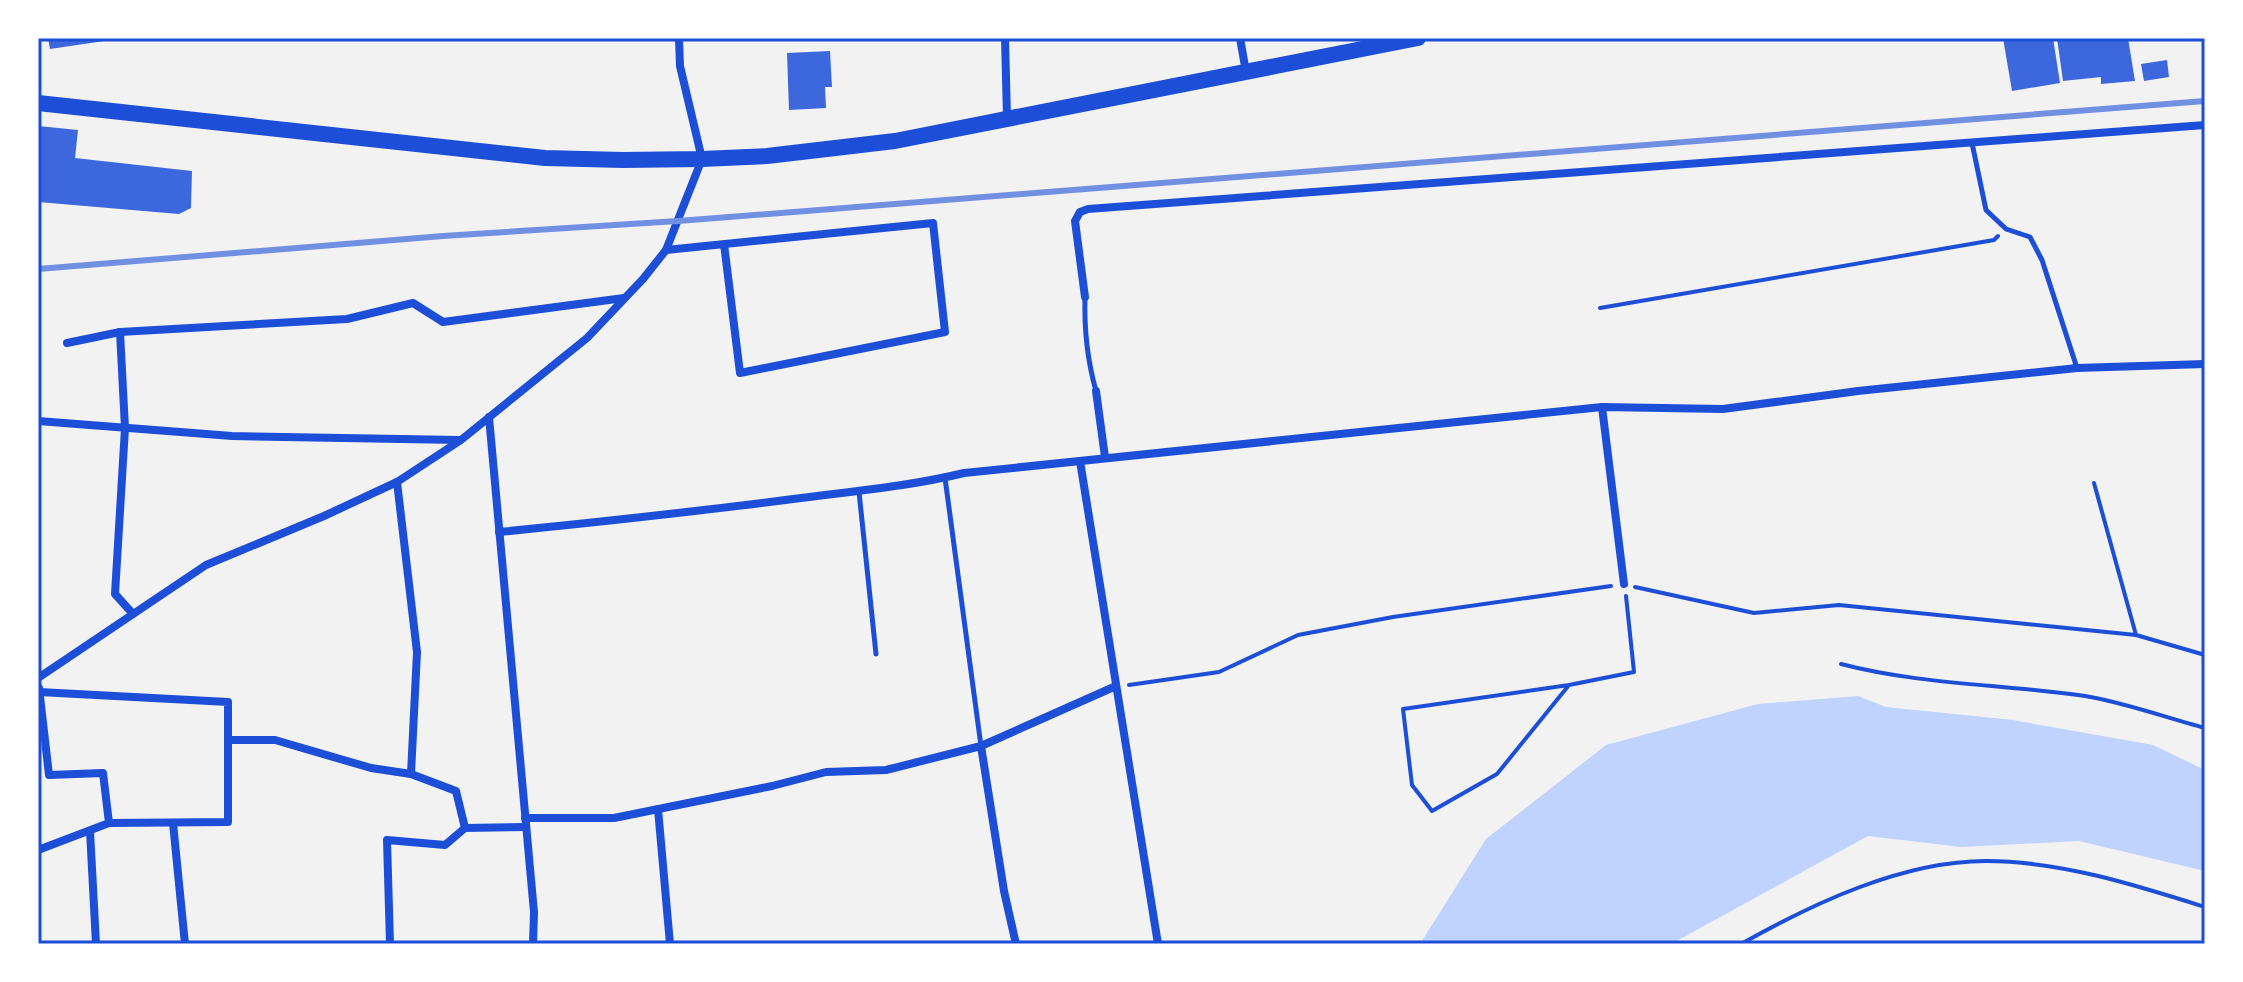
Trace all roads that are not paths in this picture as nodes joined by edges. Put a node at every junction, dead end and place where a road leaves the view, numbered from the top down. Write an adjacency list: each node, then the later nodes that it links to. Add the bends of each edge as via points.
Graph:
1 (679, 38): 10 (street, via 680,66)
2 (1005, 38): 7 (street)
3 (1240, 38): 5 (street)
4 (1418, 38): 5 (highway)
5 (1246, 72): 7 (highway)
6 (38, 103): 10 (highway, via 545,158)
7 (1007, 118): 10 (highway, via 895,141)
8 (2205, 125): 9 (street)
9 (1972, 143): 13 (street, via 1088,209 1075,221); 18 (lane, via 1986,210 2006,229 2030,237)
10 (702, 159): 12 (street)
11 (724, 244): 11 (street, via 933,223 945,332 740,373); 12 (street)
12 (666, 250): 14 (street)
13 (1085, 297): 19 (lane, via 1084,328)
14 (625, 298): 15 (street, via 443,322 413,303 347,319); 21 (street, via 587,338)
15 (120, 332): 16 (street); 23 (street)
16 (67, 343)
17 (2205, 364): 18 (street)
18 (2077, 368): 20 (street, via 1723,409)
19 (1096, 391): 25 (street)
20 (1602, 407): 25 (street); 31 (street)
21 (489, 417): 24 (street); 30 (street)
22 (38, 421): 23 (street)
23 (125, 428): 24 (street, via 232,436); 32 (street, via 115,594)
24 (461, 440): 28 (street)
25 (1105, 457): 26 (street)
26 (1080, 461): 27 (street); 35 (street)
27 (945, 478): 29 (street); 38 (lane)
28 (397, 482): 32 (street, via 206,565); 39 (street, via 417,652)
29 (859, 490): 30 (street); 33 (lane)
30 (499, 532): 41 (street)
31 (1624, 584)
32 (133, 614): 34 (street)
33 (876, 654)
34 (38, 679): 36 (street)
35 (1116, 686): 38 (street); 53 (street)
36 (39, 692): 37 (street, via 228,702); 42 (street, via 49,775 103,773)
37 (228, 740): 39 (street, via 275,740); 43 (street, via 228,822)
38 (981, 746): 40 (street, via 886,770 826,772); 52 (street)
39 (411, 774): 44 (street, via 456,791)
40 (658, 809): 41 (street, via 614,818); 51 (street)
41 (525, 822): 44 (street); 50 (street)
42 (109, 823): 43 (street); 45 (street)
43 (173, 823): 48 (street)
44 (465, 828): 49 (street, via 445,845 387,840)
45 (90, 831): 46 (street); 47 (street)
46 (38, 850)
47 (96, 944)
48 (185, 944)
49 (390, 944)
50 (533, 944)
51 (670, 944)
52 (1016, 944)
53 (1158, 944)

